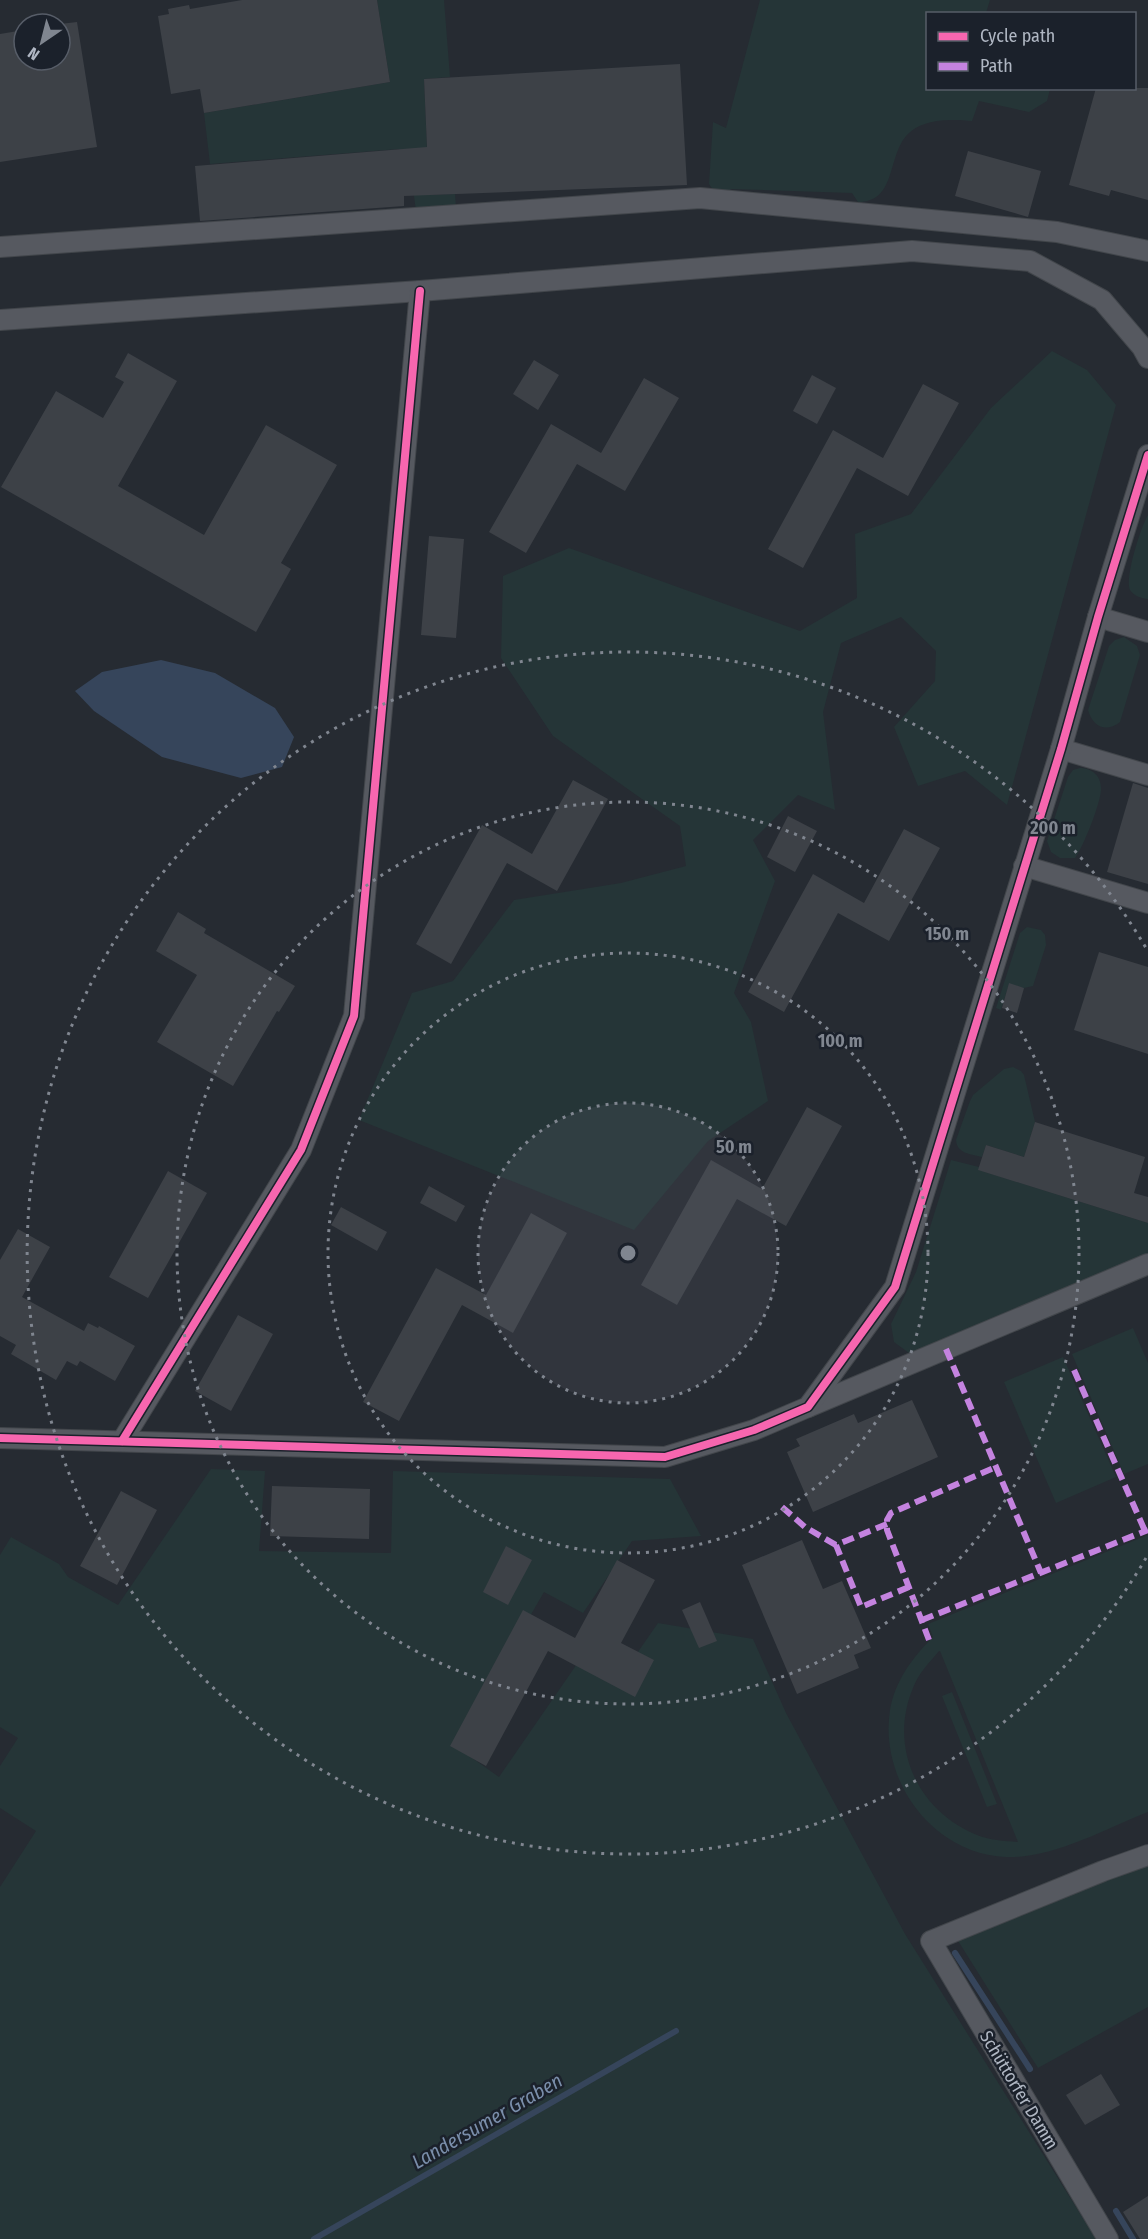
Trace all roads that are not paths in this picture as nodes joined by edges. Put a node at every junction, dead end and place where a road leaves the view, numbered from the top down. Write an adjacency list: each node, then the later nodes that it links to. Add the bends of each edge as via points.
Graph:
1 (0, 247): 2 (street, via 700,198 1057,232)
2 (1148, 251)
3 (420, 291): 4 (street); 5 (street, via 912,251 1030,261 1102,300); 17 (street, via 354,1016 301,1150)
4 (0, 320)
5 (1148, 358)
6 (1148, 455): 7 (street)
7 (1145, 482): 8 (street)
8 (1098, 617): 9 (street); 10 (street)
9 (1148, 632)
10 (1061, 749): 11 (street); 12 (street)
11 (1148, 775)
12 (1024, 866): 13 (street); 15 (street, via 894,1287)
13 (1148, 903)
14 (1148, 1264): 15 (street)
15 (808, 1407): 17 (street, via 754,1430 665,1457)
16 (0, 1438): 17 (street)
17 (122, 1441)
18 (1148, 1855): 19 (street, Schüttorfer Damm, via 931,1941)
19 (1108, 2239)

